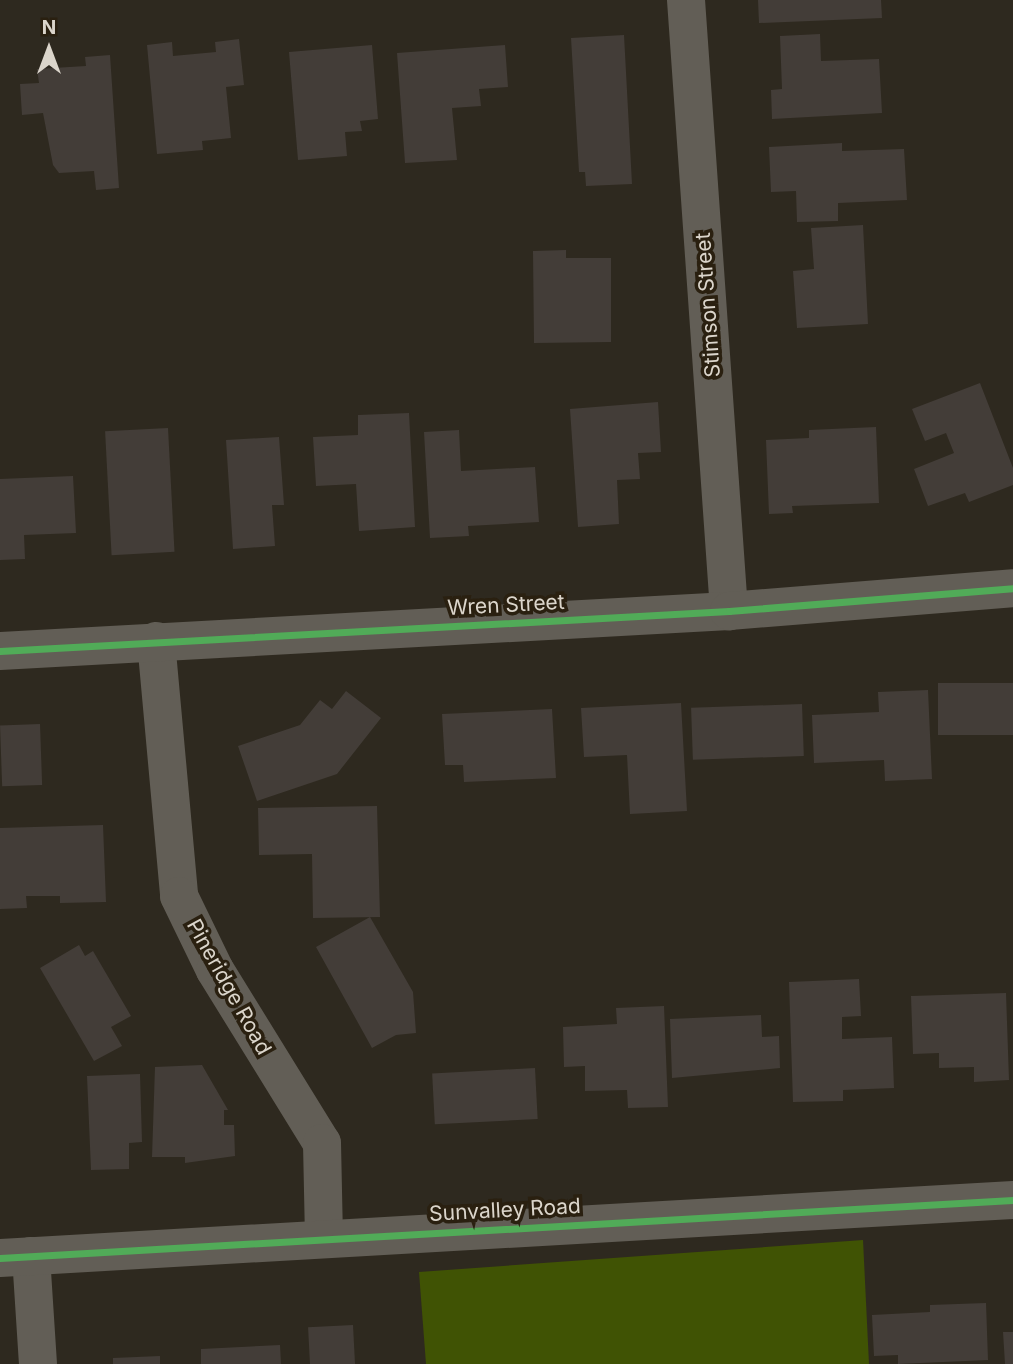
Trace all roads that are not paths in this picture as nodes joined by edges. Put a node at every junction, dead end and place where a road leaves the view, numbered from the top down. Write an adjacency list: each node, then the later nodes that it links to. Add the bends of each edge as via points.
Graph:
1 (686, 0): 3 (street, Stimson Street)
2 (1013, 588): 3 (street, Wren Street)
3 (729, 611): 4 (street, Wren Street)
4 (156, 641): 5 (street, Wren Street); 7 (street, Pineridge Road, via 179,896 215,970 322,1143)
5 (0, 651)
6 (1013, 1200): 7 (street, Sunvalley Road)
7 (324, 1237): 8 (street, Sunvalley Road)
8 (16, 1257): 9 (street)
9 (38, 1364)

